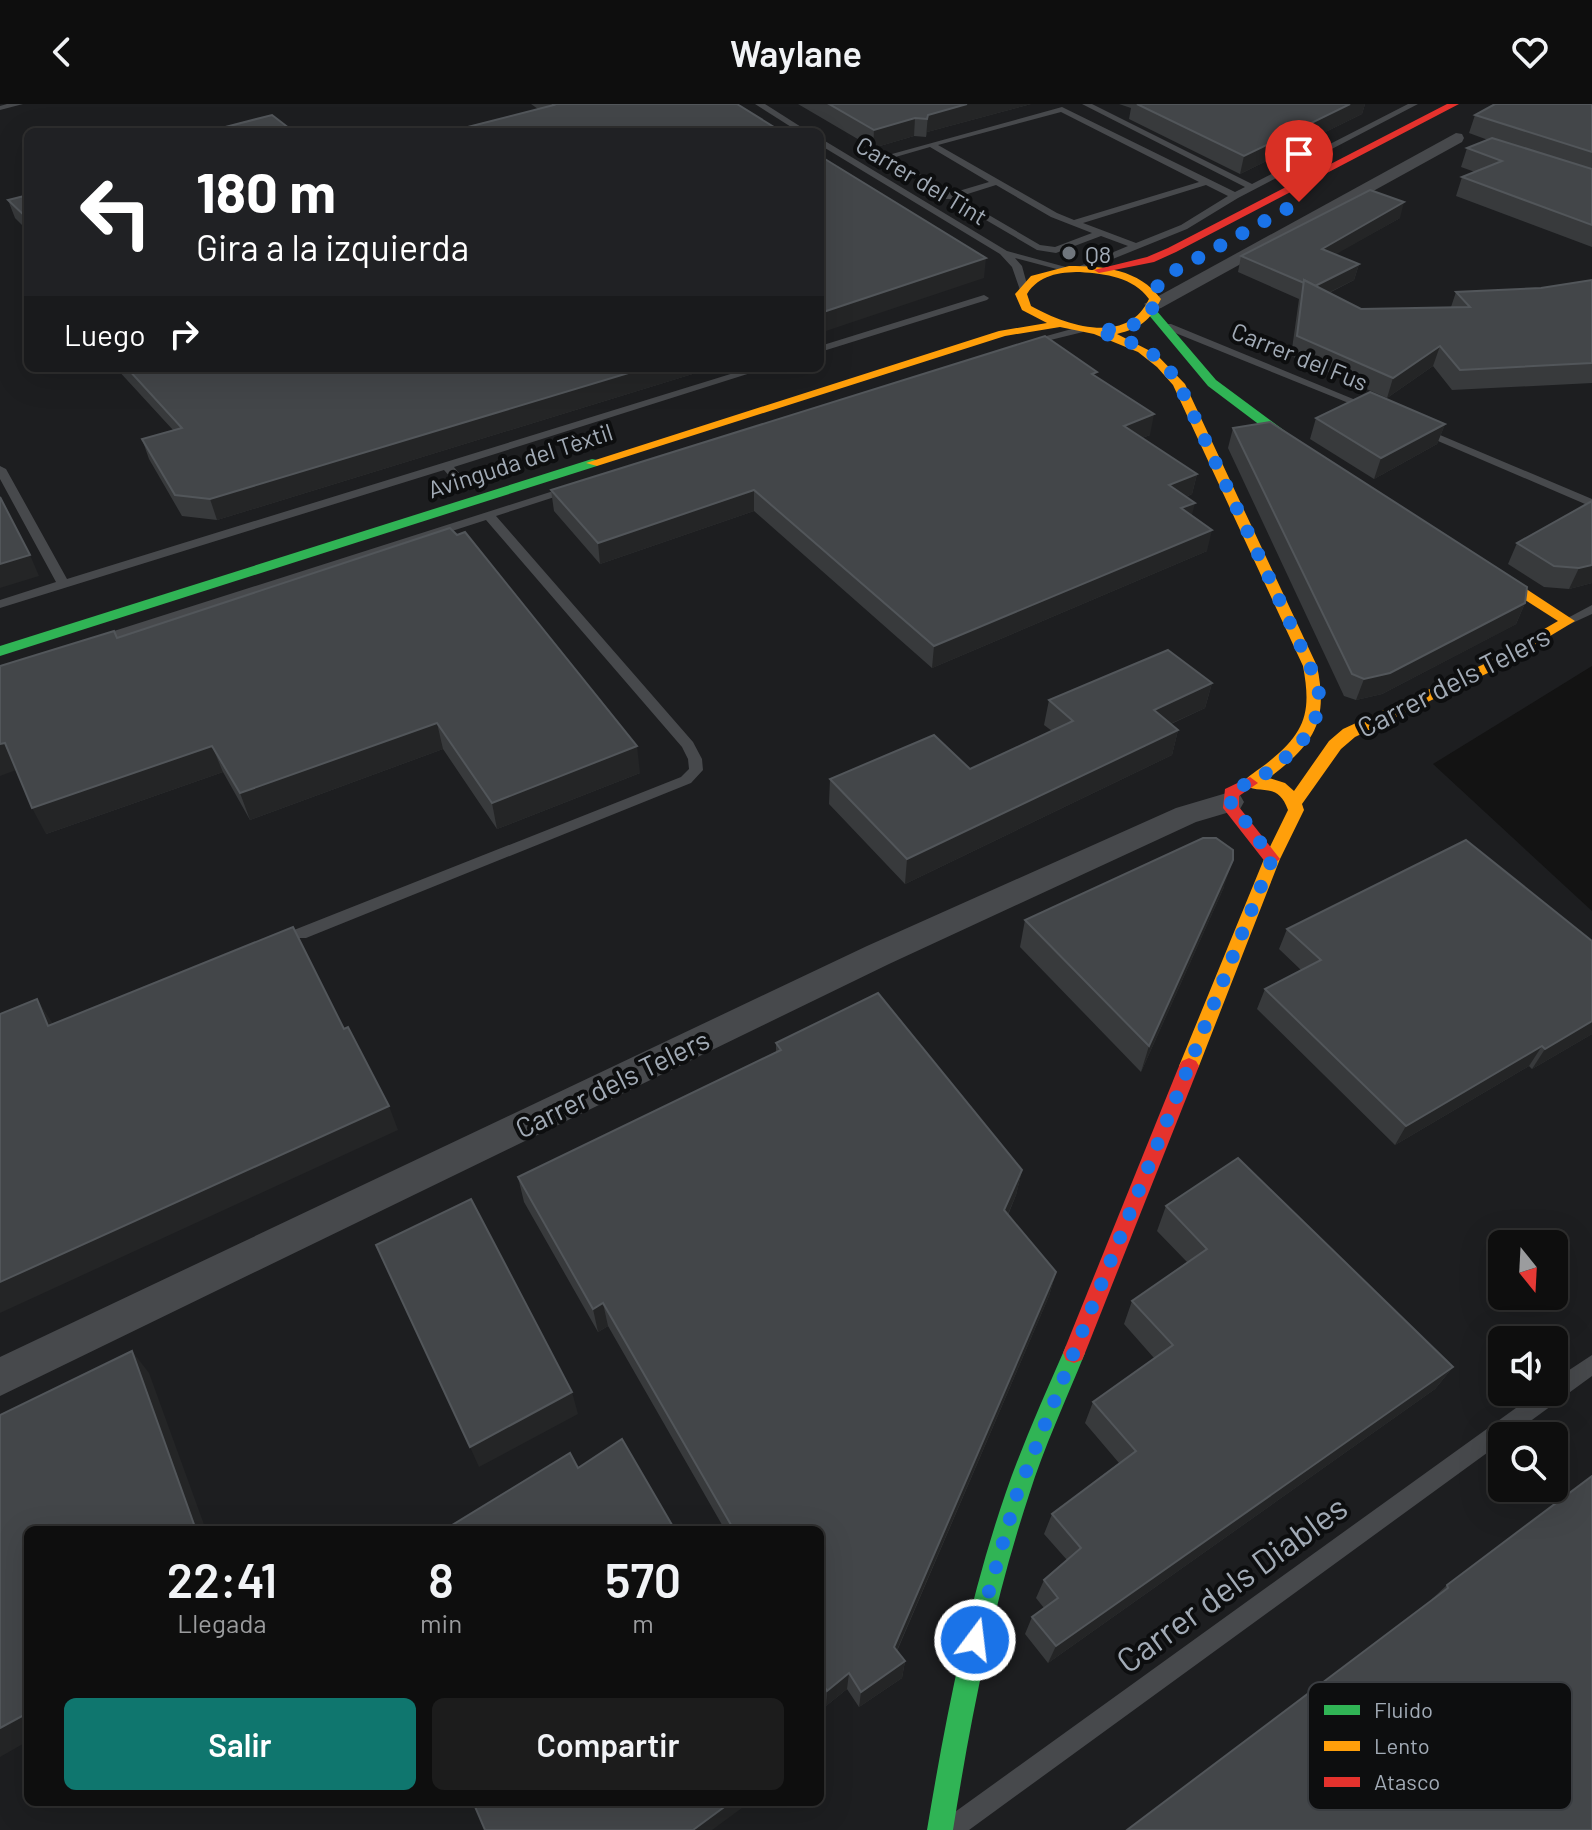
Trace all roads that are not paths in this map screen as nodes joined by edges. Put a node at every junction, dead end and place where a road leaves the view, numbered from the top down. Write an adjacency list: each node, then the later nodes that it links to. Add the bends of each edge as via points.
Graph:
1 (19, 104): 7 (lane)
2 (759, 104): 10 (lane)
3 (1052, 104): 8 (lane)
4 (1086, 104): 15 (lane)
5 (1414, 104): 15 (lane)
6 (1463, 107): 9 (street)
7 (0, 108)
8 (1062, 109): 12 (lane); 14 (lane)
9 (1432, 117): 23 (street, via 1150,260); 26 (street, via 1173,271); 26 (street, via 1463,140)
10 (798, 128)
11 (824, 143): 18 (lane, Carrer del Tint)
12 (932, 145): 13 (lane); 16 (lane, via 885,157)
13 (997, 182): 16 (lane); 19 (lane)
14 (1207, 182): 17 (lane); 19 (lane)
15 (1253, 188): 17 (lane)
16 (952, 195): 18 (lane); 20 (lane, via 1037,247 1056,250)
17 (1235, 196): 21 (lane)
18 (923, 204): 22 (lane, Carrer del Tint)
19 (1073, 223): 20 (lane)
20 (1100, 233): 21 (lane)
21 (1138, 247): 23 (lane)
22 (1003, 252): 23 (lane); 25 (lane, via 1017,266)
23 (1084, 269): 25 (street, via 1040,275); 26 (street, via 1132,279)
24 (984, 298): 31 (lane)
25 (1019, 299): 28 (street, via 1033,315)
26 (1152, 303): 29 (street); 30 (street, via 1131,326)
27 (992, 316): 39 (street, Avinguda del Tèxtil, via 952,334)
28 (1056, 325): 30 (street); 50 (street, Avinguda del Tèxtil, via 963,345)
29 (1167, 326): 34 (lane, Carrer del Fus); 36 (street, via 1212,383)
30 (1088, 330): 32 (lane); 51 (street, via 1157,355 1179,384)
31 (824, 348)
32 (1007, 349)
33 (748, 372): 37 (lane)
34 (1375, 411)
35 (1404, 423): 41 (lane)
36 (1322, 464)
37 (448, 467): 39 (lane); 45 (lane)
38 (0, 469): 45 (lane)
39 (463, 485): 42 (street, Avinguda del Tèxtil)
40 (577, 486): 43 (lane)
41 (1592, 503)
42 (373, 513)
43 (488, 515): 49 (lane); 57 (lane, via 688,745 696,770 686,780)
44 (1463, 555): 48 (street)
45 (64, 585): 46 (lane)
46 (0, 604)
47 (1592, 609): 48 (lane, Carrer dels Telers)
48 (1568, 621): 52 (street, Carrer dels Telers, via 1487,668)
49 (89, 644)
50 (0, 651)
51 (1332, 704): 52 (street); 53 (street)
52 (1381, 716): 54 (street, Carrer dels Telers, via 1335,745)
53 (1243, 802): 54 (street, via 1274,785); 55 (street, via 1267,828); 56 (street); 59 (street, Carrer dels Telers, via 1186,815 878,955)
54 (1295, 802): 55 (street, Carrer dels Telers)
55 (1288, 823): 56 (street, Carrer dels Telers)
56 (1272, 859): 62 (street, Carrer dels Telers, via 1017,1494 958,1714)
57 (300, 934)
58 (1592, 1364): 60 (lane, Carrer dels Diables)
59 (0, 1377)
60 (1568, 1382)
61 (1535, 1406): 63 (lane, Carrer dels Diables)
62 (940, 1830)
63 (949, 1830)

